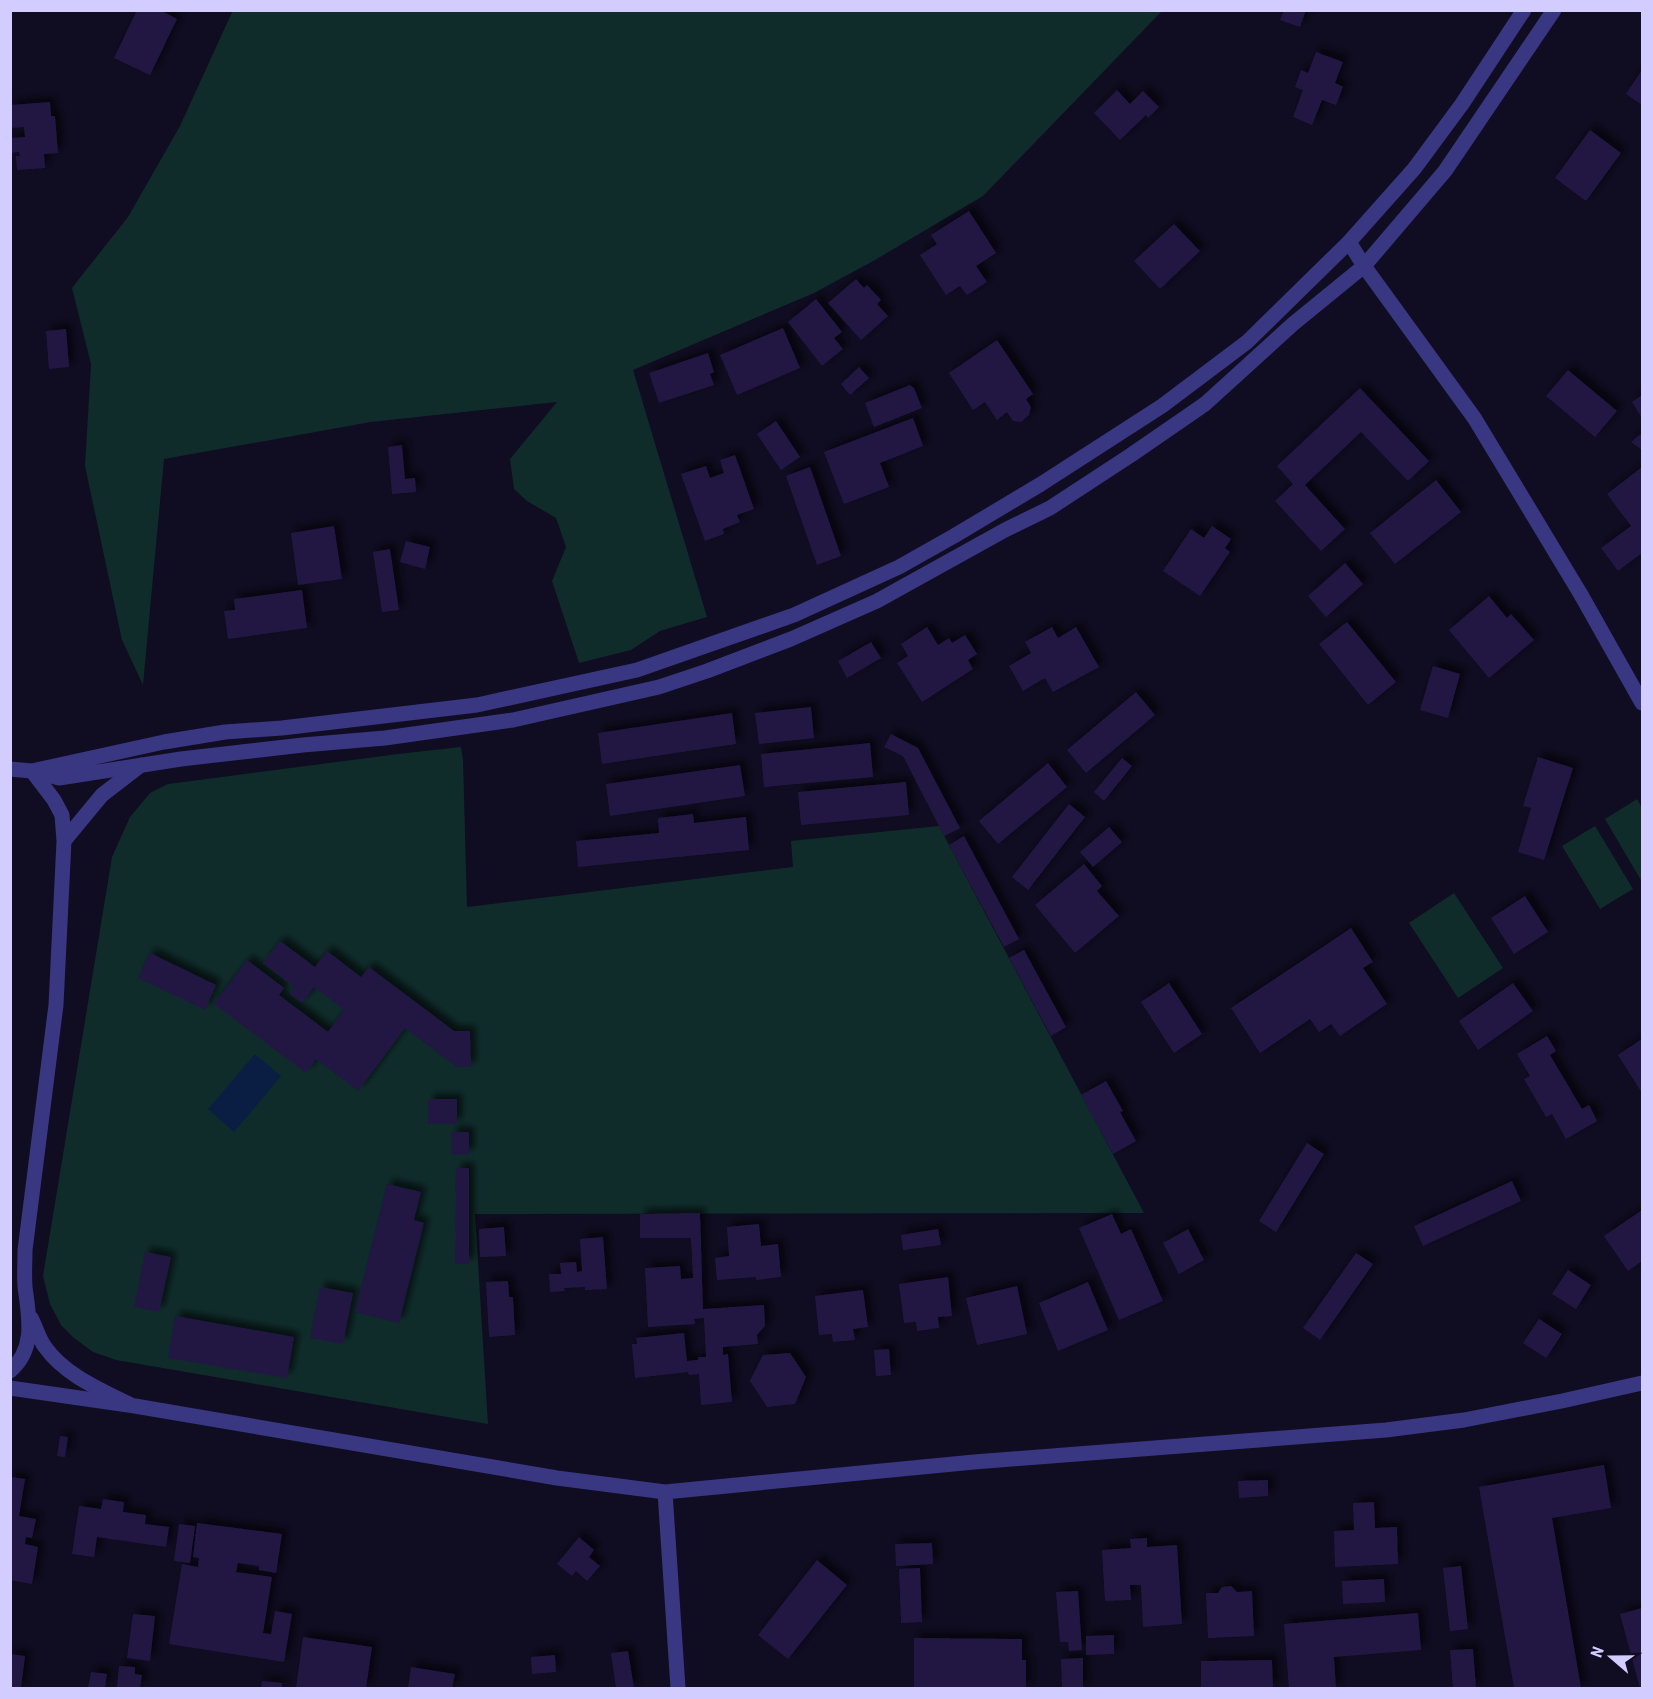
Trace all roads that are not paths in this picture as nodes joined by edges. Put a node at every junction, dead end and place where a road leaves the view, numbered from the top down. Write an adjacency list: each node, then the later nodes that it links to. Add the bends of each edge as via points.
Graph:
1 (1524, 10): 3 (street, via 1414,169)
2 (1554, 10): 4 (street, via 1445,171)
3 (1349, 242): 4 (street); 8 (street, via 1246,342 1162,406 945,541 899,567 794,615 637,670 477,705 225,732)
4 (1365, 266): 5 (street, via 1475,419); 6 (street, via 1293,324 1205,404 1059,502 877,601 791,639 659,687 513,720)
5 (1642, 703)
6 (141, 765): 8 (street, via 59,778); 9 (street, via 102,795)
7 (10, 769): 8 (street)
8 (32, 771): 9 (street, via 62,815)
9 (64, 841): 10 (street, via 56,1005 25,1250)
10 (28, 1312): 11 (street, via 26,1352); 14 (street, via 44,1346 62,1366 83,1381)
11 (10, 1371)
12 (1642, 1383): 15 (street, via 1464,1420 1386,1430 974,1462)
13 (10, 1388): 14 (street)
14 (135, 1406): 15 (street, via 546,1477)
15 (665, 1492): 16 (street)
16 (678, 1689)

